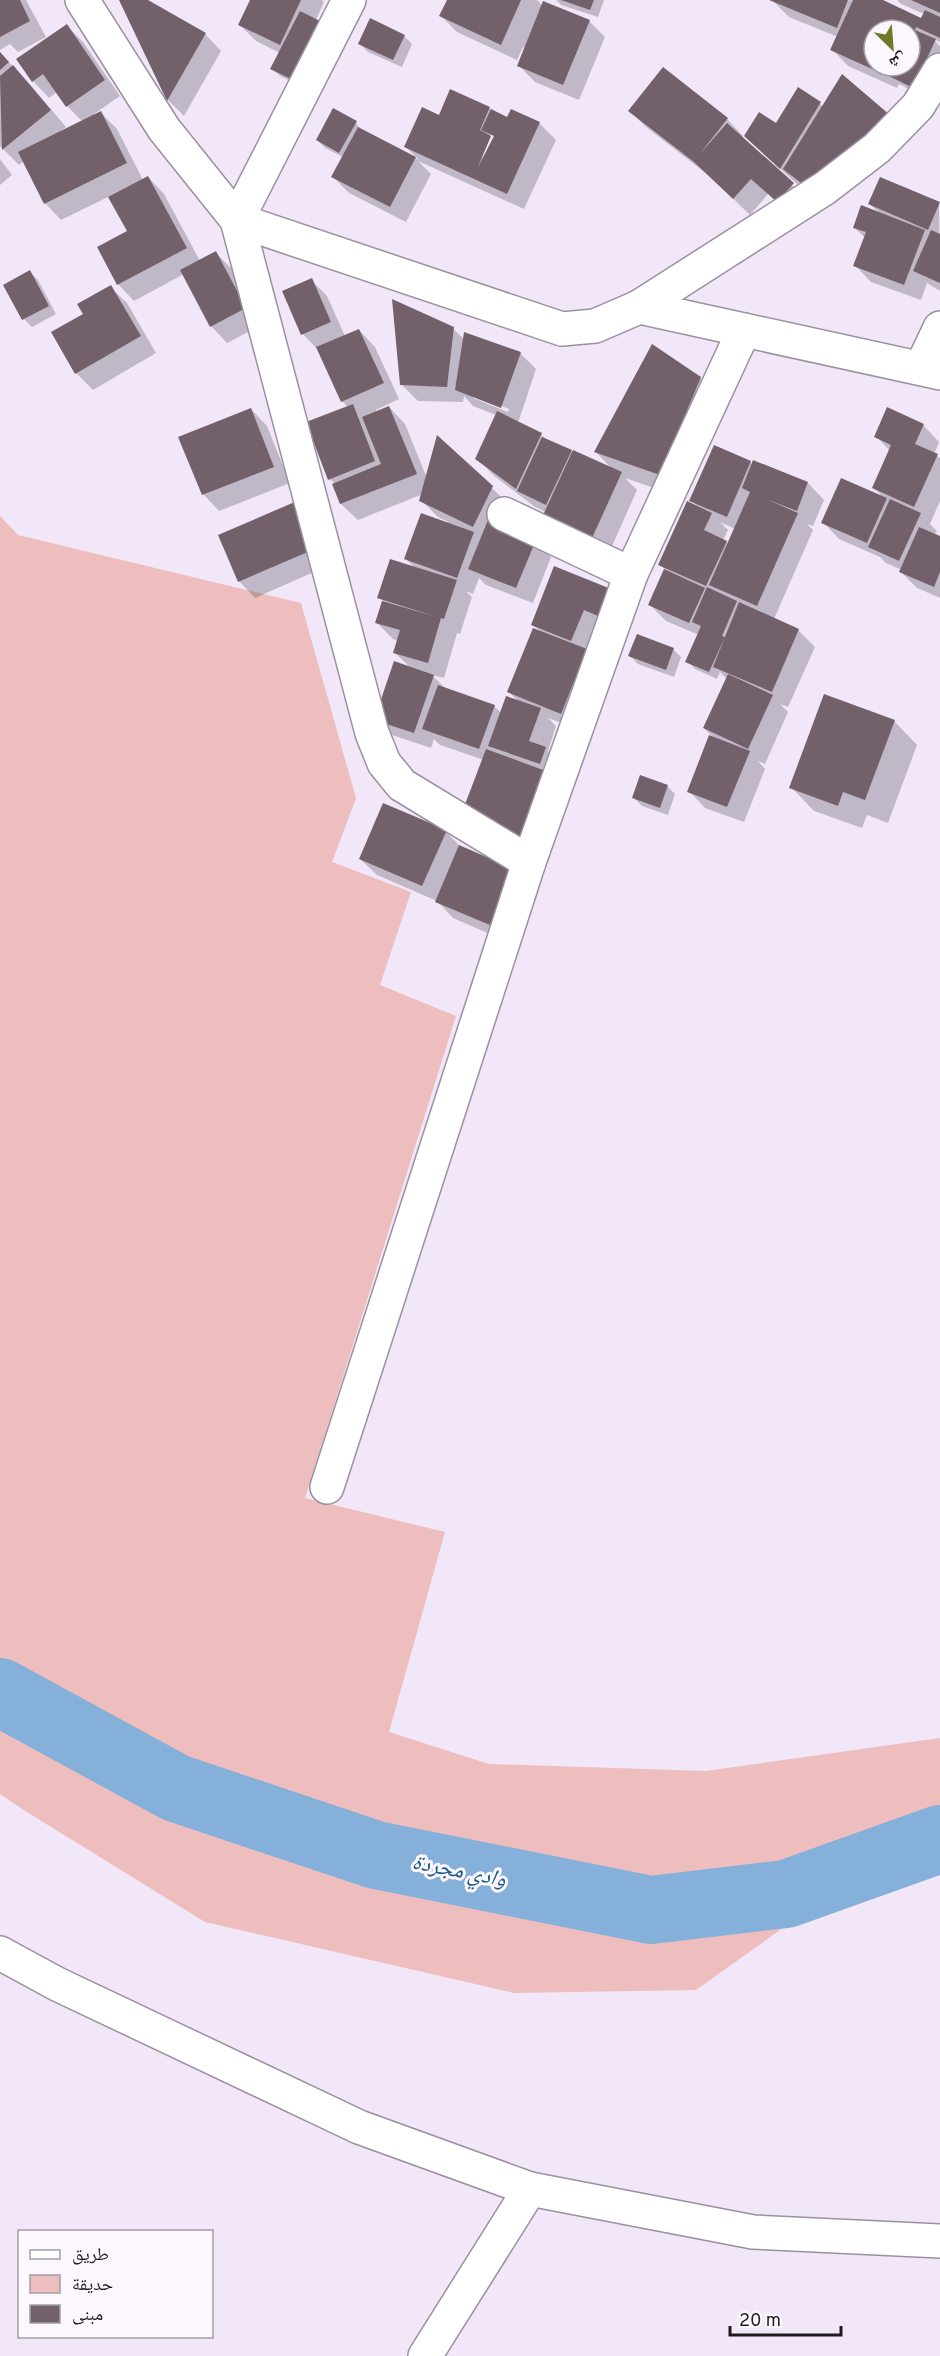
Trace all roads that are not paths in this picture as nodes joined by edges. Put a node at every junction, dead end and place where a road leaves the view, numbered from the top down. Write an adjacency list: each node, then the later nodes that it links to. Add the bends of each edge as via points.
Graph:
1 (82, 0): 4 (street, via 164,129)
2 (349, 0): 4 (street)
3 (940, 70): 5 (street, via 918,106 877,148 825,188)
4 (237, 220): 5 (street, via 562,329 595,326); 11 (street, via 372,733 384,763 402,785)
5 (639, 307): 7 (street)
6 (940, 328): 8 (street)
7 (744, 330): 8 (street); 10 (street)
8 (930, 370)
9 (504, 514): 10 (street)
10 (631, 574): 11 (street)
11 (530, 862): 12 (street)
12 (327, 1487)
13 (0, 1953): 14 (street, via 359,2127)
14 (530, 2190): 15 (street, via 753,2232); 16 (street)
15 (940, 2241)
16 (425, 2356)

